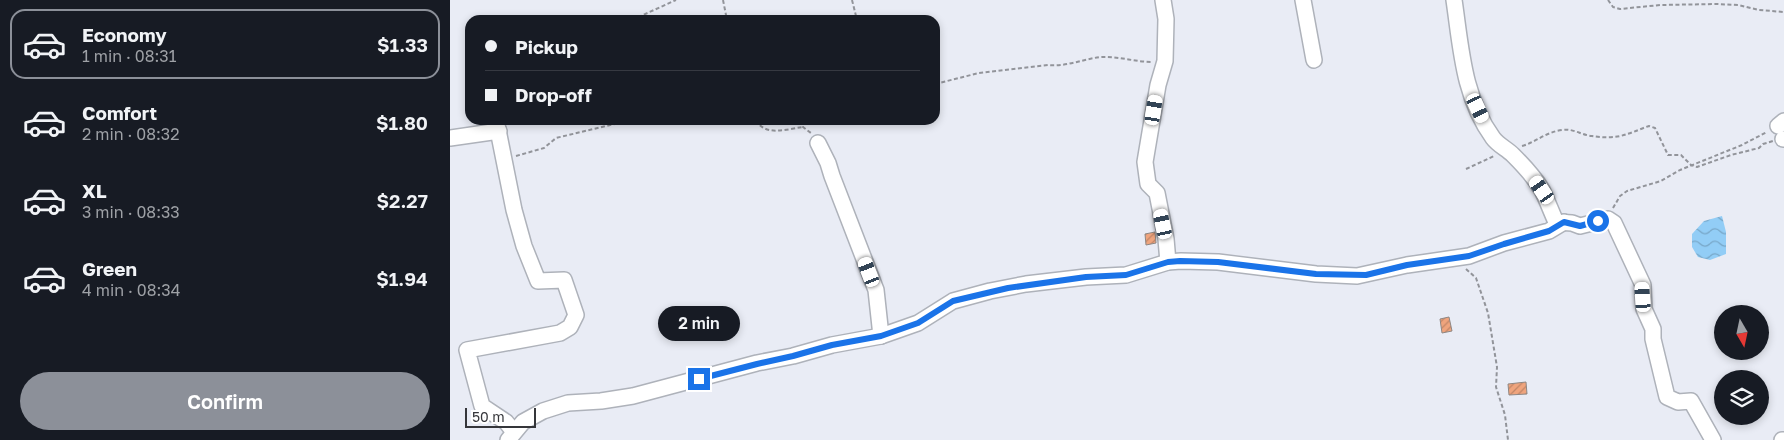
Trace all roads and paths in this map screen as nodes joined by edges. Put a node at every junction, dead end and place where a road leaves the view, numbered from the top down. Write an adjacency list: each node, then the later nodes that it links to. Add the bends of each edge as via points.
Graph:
1 (676, 0): 9 (path)
2 (723, 0): 10 (path)
3 (852, 0): 11 (path)
4 (1163, 0): 13 (street)
5 (1303, 0): 12 (street)
6 (1454, 0): 22 (street, via 1462,65 1468,84 1486,126 1494,139)
7 (1608, 0): 8 (path, via 1613,7 1620,9 1717,4)
8 (1784, 12)
9 (643, 15)
10 (727, 15)
11 (856, 15)
12 (1314, 60)
13 (1166, 61): 14 (path, via 1139,62 1103,57 1058,66 979,73); 29 (street, via 1158,85 1145,162 1148,184 1157,193)
14 (940, 83)
15 (498, 125): 20 (street); 23 (street)
16 (610, 125): 23 (path, via 556,138 544,148)
17 (758, 125): 18 (path, via 767,131)
18 (803, 127): 21 (path)
19 (1782, 131): 24 (path); 24 (path, via 1759,148 1697,167)
20 (450, 138)
21 (818, 143): 30 (street, via 876,290)
22 (1508, 151): 24 (path, via 1563,130 1612,137 1650,126 1655,128 1668,155 1680,155); 25 (path); 27 (street, via 1534,178 1556,222)
23 (504, 158): 31 (street, via 514,210 538,282 564,280 576,315 570,327 560,333 468,350 482,406 506,422)
24 (1691, 165): 26 (path, via 1662,181 1620,196)
25 (1466, 169)
26 (1608, 219): 27 (street, via 1580,226); 33 (street, via 1614,222 1642,286 1644,309 1653,329 1667,397 1678,402 1691,401)
27 (1564, 222): 28 (street, via 1549,231)
28 (1456, 258): 29 (street, via 1358,276 1218,262); 32 (path, via 1476,278 1488,314 1497,366 1496,387)
29 (1168, 262): 30 (street, via 1126,275 1026,284 965,297 918,323)
30 (881, 336): 31 (street, via 832,345 633,396 568,403 523,422)
31 (511, 436)
32 (1508, 440)
33 (1713, 440)

